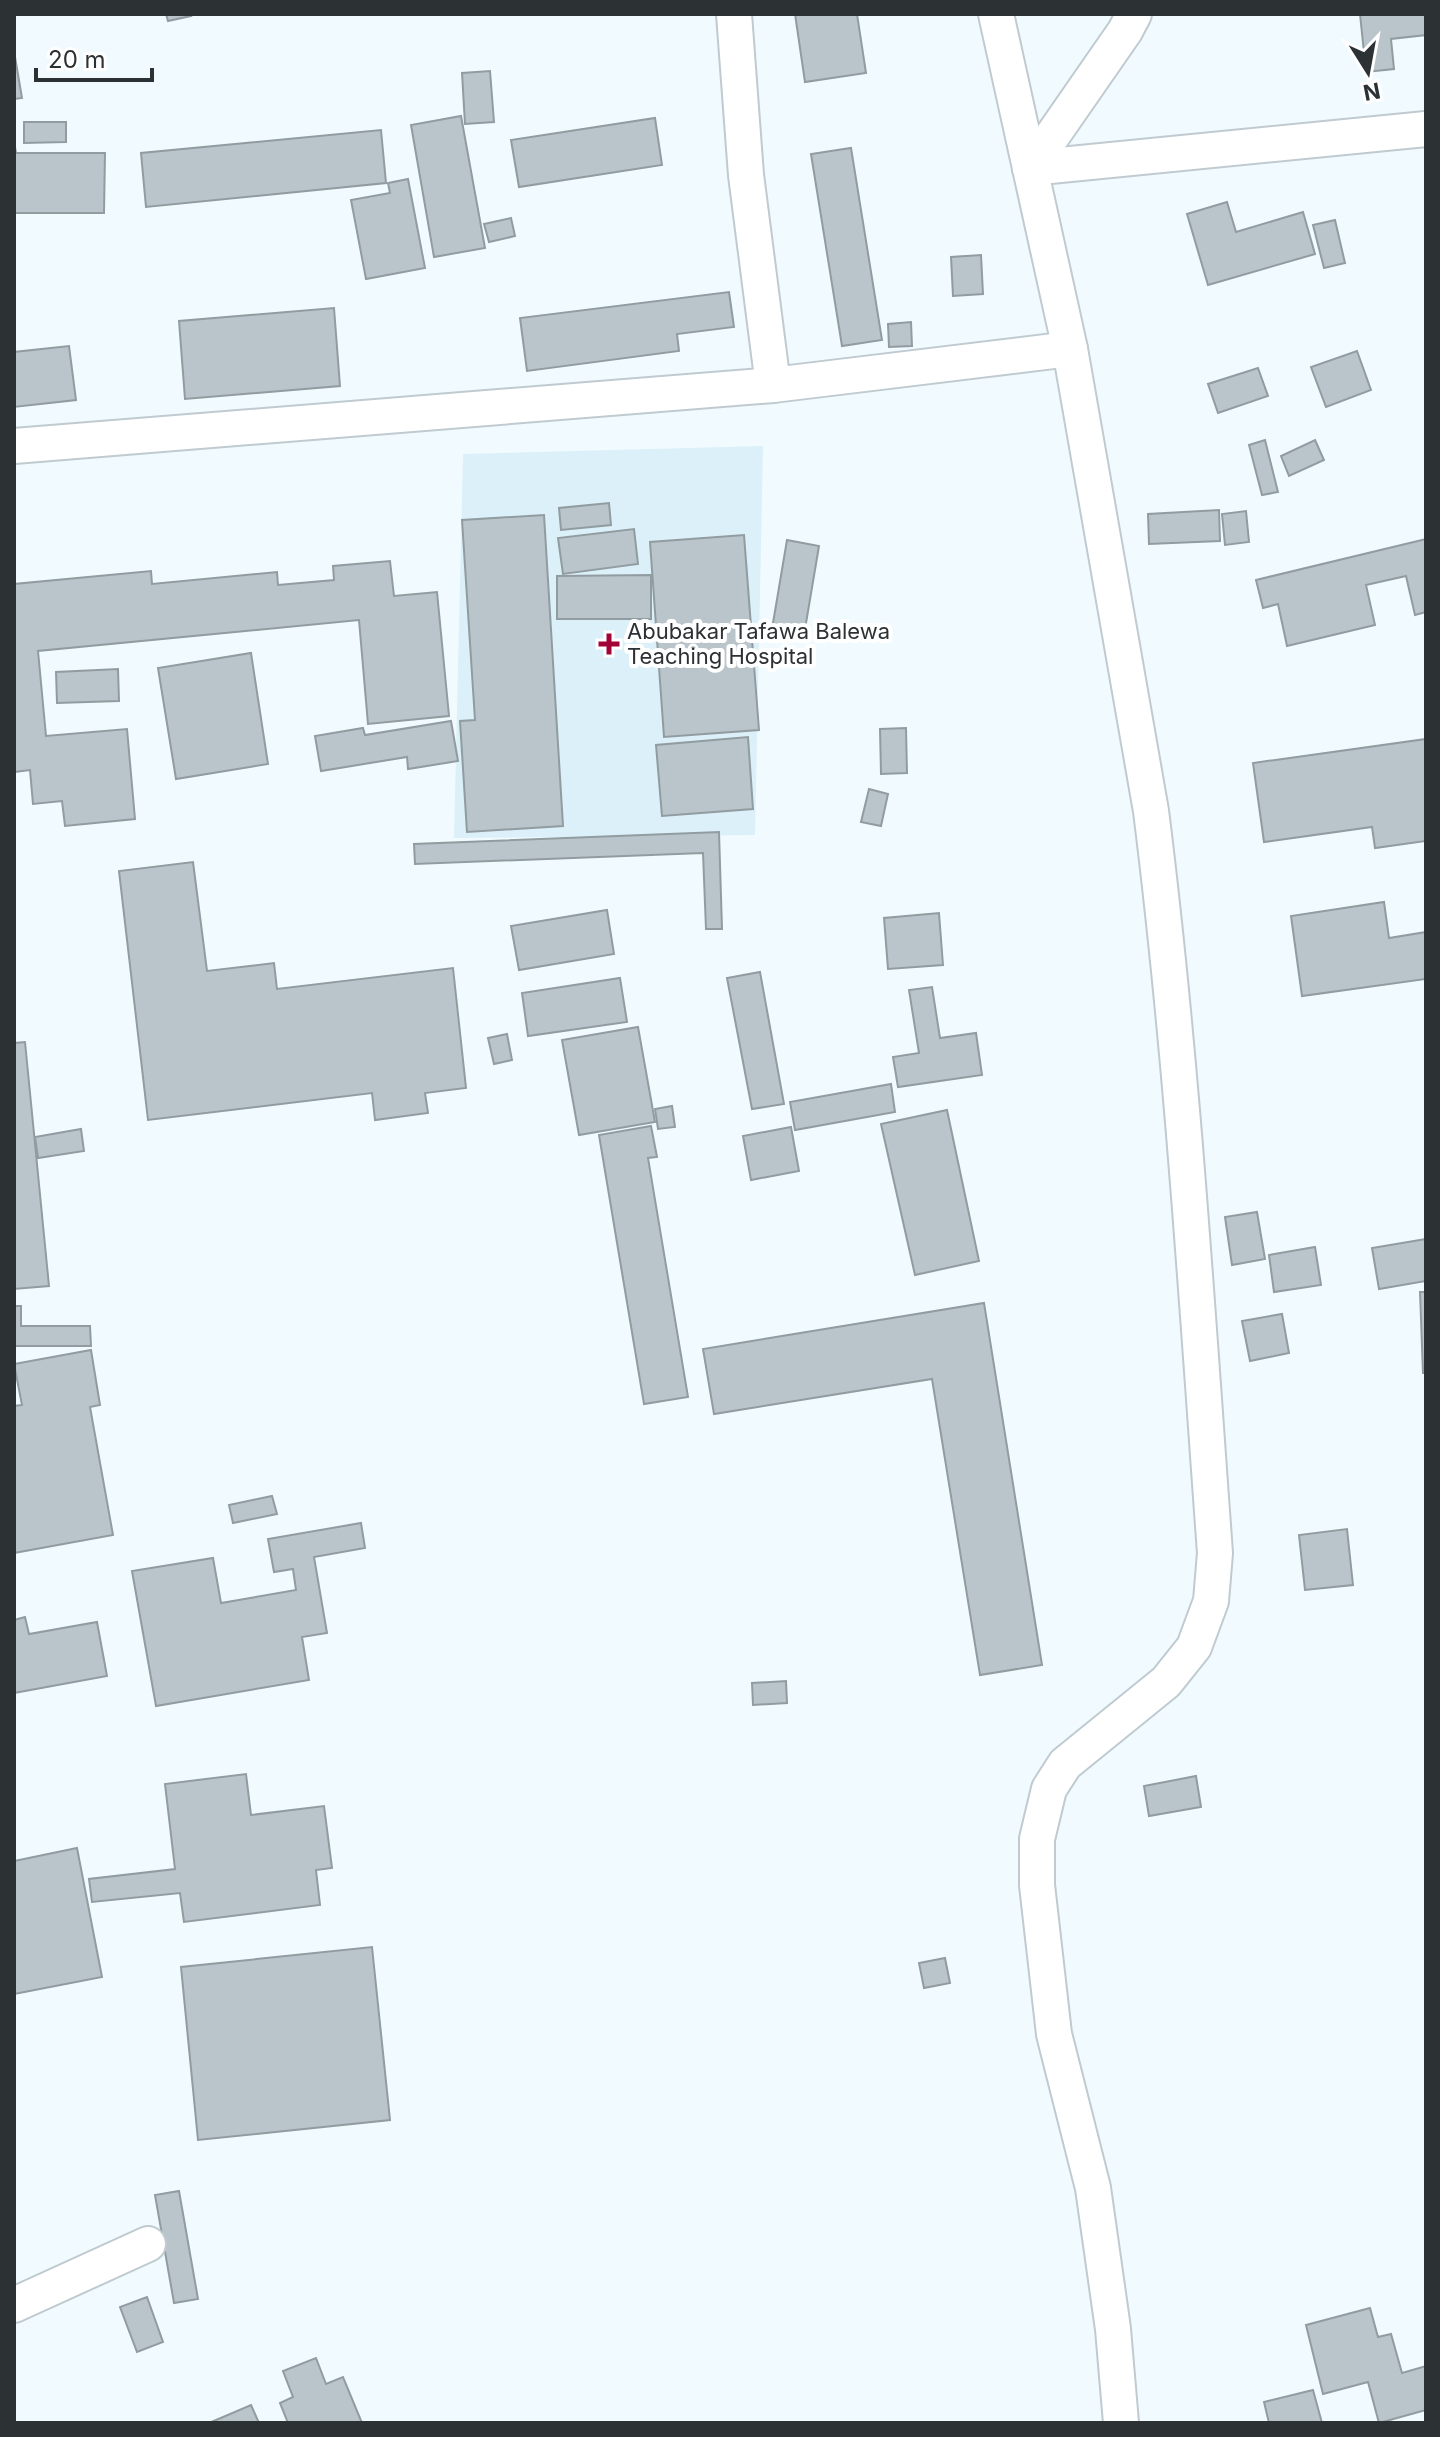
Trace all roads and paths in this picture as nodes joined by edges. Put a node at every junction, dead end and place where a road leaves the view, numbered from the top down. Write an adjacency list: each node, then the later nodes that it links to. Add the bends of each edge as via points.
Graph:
1 (734, 14): 7 (street, via 746,175)
2 (996, 14): 5 (street)
3 (1134, 14): 5 (street)
4 (1426, 129): 5 (street)
5 (1030, 168): 6 (street)
6 (1070, 349): 7 (street); 11 (street, via 1160,886 1215,1553 1211,1601 1194,1647 1166,1682 1065,1764 1049,1789 1037,1839 1054,2034 1093,2188)
7 (773, 385): 8 (street)
8 (14, 446)
9 (148, 2244): 10 (street)
10 (14, 2305)
11 (1121, 2423)

